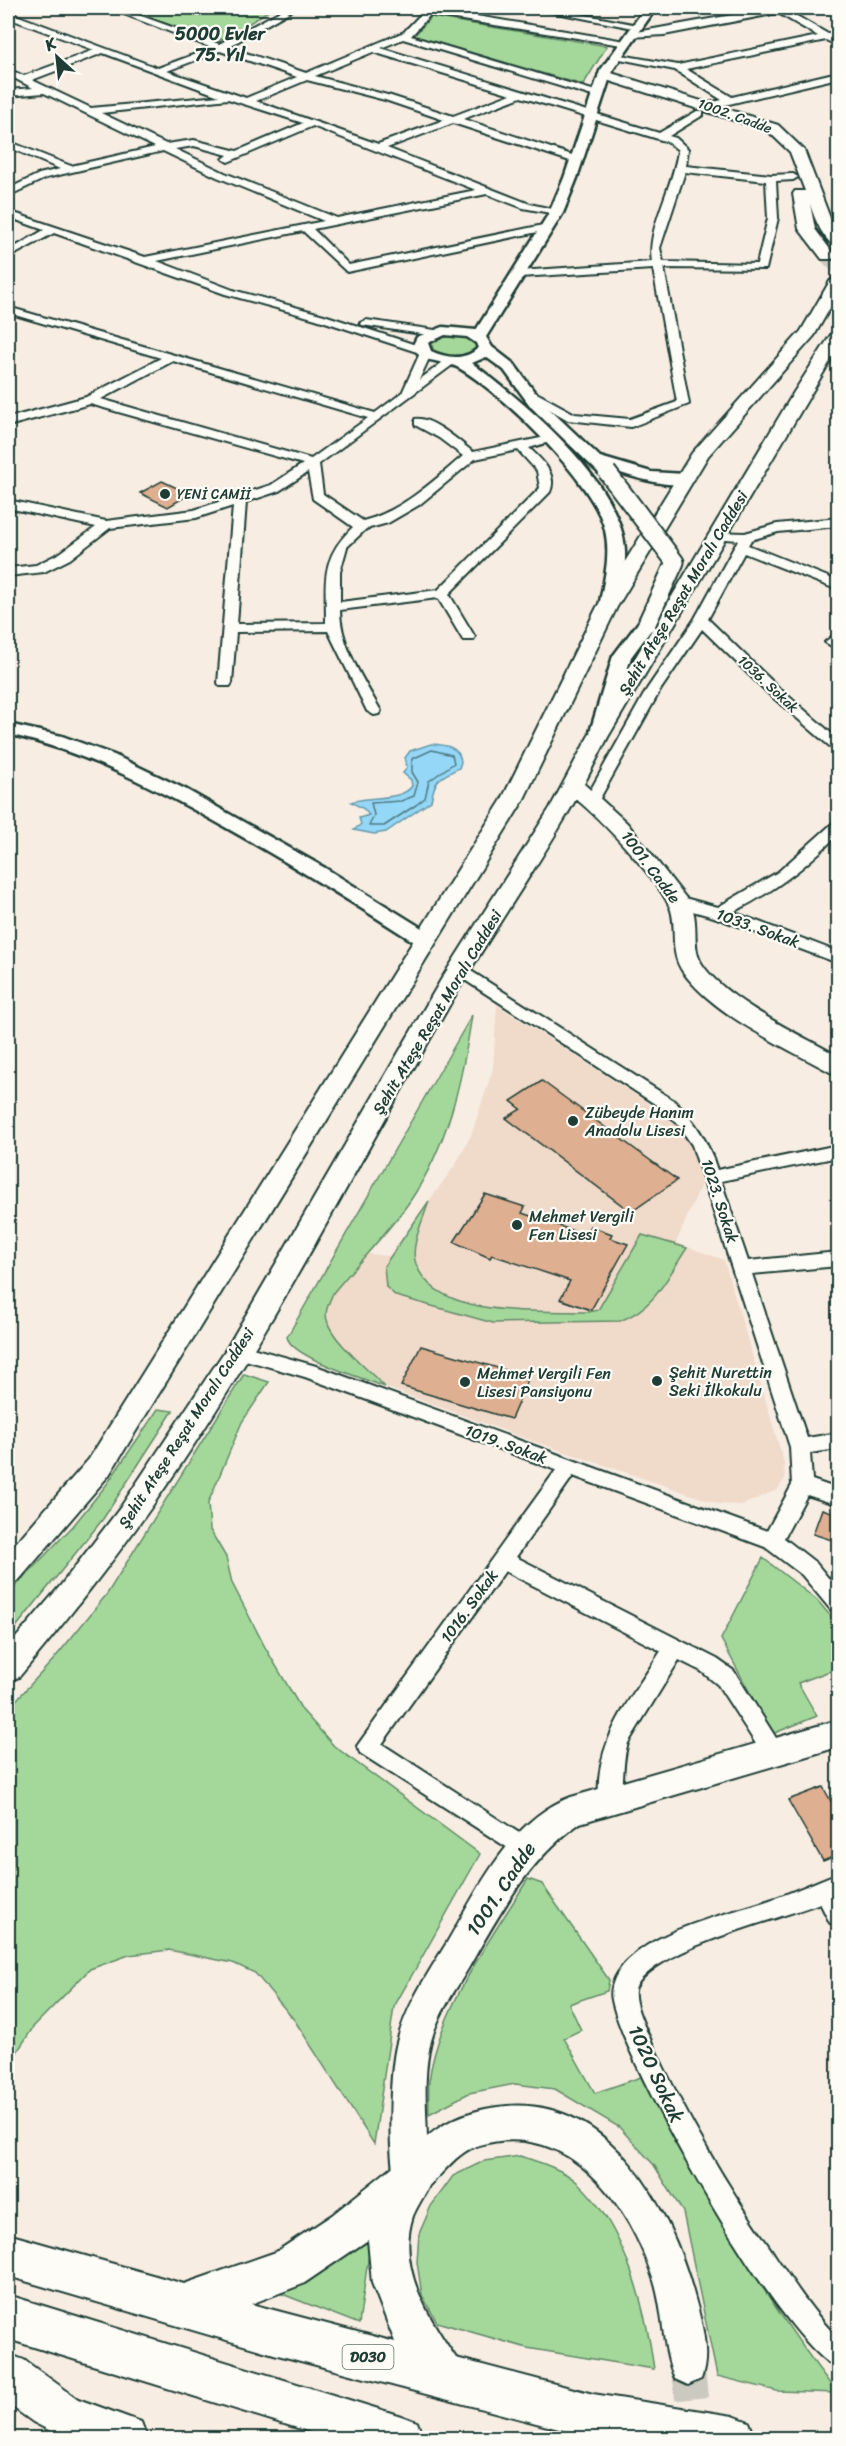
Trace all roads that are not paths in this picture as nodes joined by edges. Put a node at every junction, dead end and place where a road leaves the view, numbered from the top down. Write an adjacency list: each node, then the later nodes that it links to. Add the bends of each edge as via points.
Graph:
1 (112, 8): 15 (street)
2 (292, 8): 15 (street)
3 (405, 8): 8 (street)
4 (536, 8): 10 (street)
5 (650, 8): 10 (street)
6 (792, 8): 7 (street)
7 (777, 9): 10 (street); 13 (street)
8 (429, 11): 10 (street); 12 (street)
9 (8, 15): 17 (street)
10 (631, 35): 18 (street)
11 (838, 35): 13 (street)
12 (402, 36): 16 (street); 25 (street)
13 (828, 38): 14 (street); 19 (street)
14 (838, 44)
15 (219, 48): 20 (street); 23 (street)
16 (374, 49): 23 (street); 28 (street)
17 (101, 51): 20 (street); 24 (street)
18 (615, 57): 19 (street); 25 (street)
19 (678, 68): 30 (street)
20 (158, 71): 29 (street)
21 (8, 72): 24 (street)
22 (838, 75): 30 (street)
23 (307, 77): 31 (street); 35 (street)
24 (25, 79): 26 (street)
25 (602, 84): 32 (main road, 1002. Cadde); 34 (street)
26 (47, 90): 27 (street); 33 (street)
27 (8, 93)
28 (520, 94): 34 (street); 35 (street)
29 (232, 97): 31 (street); 33 (street)
30 (729, 100): 32 (street)
31 (246, 102): 36 (street)
32 (704, 109): 37 (street); 46 (main road, 1002. Cadde, via 760,132)
33 (92, 111): 39 (street)
34 (593, 114): 37 (street); 42 (street)
35 (454, 120): 40 (street); 42 (street)
36 (312, 123): 40 (street); 41 (street)
37 (661, 136): 44 (street, via 683,148)
38 (8, 144): 45 (street)
39 (162, 148): 41 (street, via 194,143); 43 (street); 45 (street)
40 (378, 148): 48 (street)
41 (238, 154): 43 (street)
42 (577, 160): 50 (street)
43 (207, 168): 52 (street)
44 (681, 169): 47 (street); 60 (street, via 655,248)
45 (69, 170): 49 (street, via 43,176)
46 (800, 177): 47 (street); 56 (main road, 1002. Cadde); 58 (main road, 1002. Cadde, via 807,229)
47 (771, 178): 60 (street, via 773,218 762,267)
48 (487, 191): 50 (street); 52 (street)
49 (8, 193)
50 (557, 213): 54 (street)
51 (8, 214): 55 (street)
52 (335, 221): 53 (street)
53 (305, 227): 54 (street, via 347,269); 59 (street)
54 (548, 227): 61 (street)
55 (52, 230): 57 (street); 59 (street)
56 (838, 242)
57 (8, 255)
58 (827, 255)
59 (144, 260): 65 (street, via 229,292)
60 (658, 265): 61 (street); 74 (street, via 683,404 631,423 572,417)
61 (519, 274): 63 (street)
62 (838, 281): 84 (main road, via 808,333 701,453)
63 (494, 308): 66 (street); 69 (street)
64 (8, 310): 71 (street)
65 (320, 317): 67 (street); 70 (street)
66 (451, 330): 67 (street); 69 (street)
67 (435, 333): 70 (street, via 422,340)
68 (838, 336): 90 (main road, Şehit Ateşe Reşat Moralı Caddesi)
69 (482, 343): 72 (street, via 477,357); 74 (street, via 509,367)
70 (423, 352): 72 (street); 73 (street)
71 (172, 357): 75 (street); 76 (street)
72 (456, 361): 73 (street); 79 (street, via 496,387)
73 (407, 394): 76 (street)
74 (529, 394): 82 (street)
75 (90, 400): 77 (street); 83 (street)
76 (377, 417): 83 (street)
77 (8, 422)
78 (419, 422): 81 (street)
79 (550, 440): 80 (street); 96 (street, via 584,474 611,520 617,552)
80 (521, 446): 81 (street); 94 (street, via 545,473 546,489)
81 (471, 456): 89 (street, via 415,502 383,520)
82 (594, 460): 84 (street, via 650,477); 106 (street, bridge, via 675,562 646,623 622,656)
83 (313, 463): 85 (street, via 275,488); 89 (street, via 317,496)
84 (685, 479): 96 (main road)
85 (240, 499): 88 (street, via 196,514); 99 (street)
86 (8, 504): 88 (street)
87 (838, 522): 91 (street, via 777,528)
88 (106, 525): 92 (street, via 39,569)
89 (361, 526): 95 (street, via 341,546 333,572)
90 (717, 535): 91 (street); 106 (main road, Şehit Ateşe Reşat Moralı Caddesi)
91 (744, 542): 93 (street); 97 (street)
92 (8, 572)
93 (838, 586)
94 (442, 592): 95 (street); 101 (street)
95 (333, 607): 98 (street)
96 (607, 607): 112 (main road, via 512,801)
97 (701, 620): 107 (street, 1036. Sokak); 108 (street)
98 (333, 627): 99 (street); 104 (street)
99 (230, 628): 103 (street)
100 (838, 636): 102 (street, via 832,642)
101 (468, 637)
102 (838, 646)
103 (225, 683)
104 (374, 711)
105 (8, 729): 112 (street, via 56,740 108,759 178,793 318,872)
106 (598, 737): 108 (main road, Şehit Ateşe Reşat Moralı Caddesi)
107 (838, 746)
108 (583, 794): 110 (main road, 1001. Cadde, via 630,838); 114 (main road, Şehit Ateşe Reşat Moralı Caddesi)
109 (838, 826): 111 (street, via 780,880)
110 (677, 901): 111 (street, 1033. Sokak); 115 (main road, 1001. Cadde, via 685,919 685,950 699,977 762,1022)
111 (720, 914): 113 (street, 1033. Sokak)
112 (426, 940): 128 (main road, via 99,1467)
113 (838, 958)
114 (460, 969): 117 (street, 1023. Sokak, via 675,1111 700,1144); 120 (main road, Şehit Ateşe Reşat Moralı Caddesi)
115 (838, 1066)
116 (838, 1151): 117 (street)
117 (712, 1177): 119 (street, 1023. Sokak)
118 (838, 1259): 119 (street)
119 (742, 1268): 122 (street, 1023. Sokak)
120 (238, 1350): 123 (street, 1019. Sokak, via 309,1371); 131 (main road, Şehit Ateşe Reşat Moralı Caddesi, via 124,1525)
121 (838, 1442): 122 (street)
122 (800, 1447): 124 (street, 1023. Sokak)
123 (569, 1467): 126 (street, 1019. Sokak); 127 (street, 1016. Sokak)
124 (802, 1485): 125 (street); 126 (street)
125 (838, 1497)
126 (772, 1541): 129 (street, 1019. Sokak, via 809,1569)
127 (502, 1560): 130 (street); 135 (street, 1016. Sokak, via 368,1746)
128 (8, 1572)
129 (838, 1604)
130 (676, 1646): 133 (street, via 726,1678); 134 (street, via 618,1739 612,1757)
131 (8, 1668)
132 (838, 1734): 133 (main road, 1001. Cadde)
133 (775, 1754): 134 (main road, 1001. Cadde)
134 (609, 1799): 135 (main road, 1001. Cadde, via 563,1815)
135 (525, 1849): 138 (main road, 1001. Cadde, via 444,1978 414,2042)
136 (832, 1887): 137 (street); 142 (street, 1020 Sokak, via 677,1942 639,1967 623,1986 623,1998 647,2058 714,2189 806,2322)
137 (838, 1915)
138 (411, 2179): 140 (highway, via 347,2230 288,2269); 143 (main road, via 451,2139 476,2127 530,2122 555,2127 575,2137 600,2156 620,2180 661,2249 680,2312); 145 (highway, via 392,2217 389,2270 406,2320)
139 (8, 2255): 140 (highway, D030)
140 (183, 2306): 145 (highway, D030)
141 (8, 2317): 147 (highway)
142 (838, 2355)
143 (688, 2366)
144 (8, 2376): 146 (highway, via 78,2425)
145 (443, 2377): 148 (highway, D030, via 593,2416)
146 (125, 2439)
147 (401, 2439)
148 (733, 2439)

